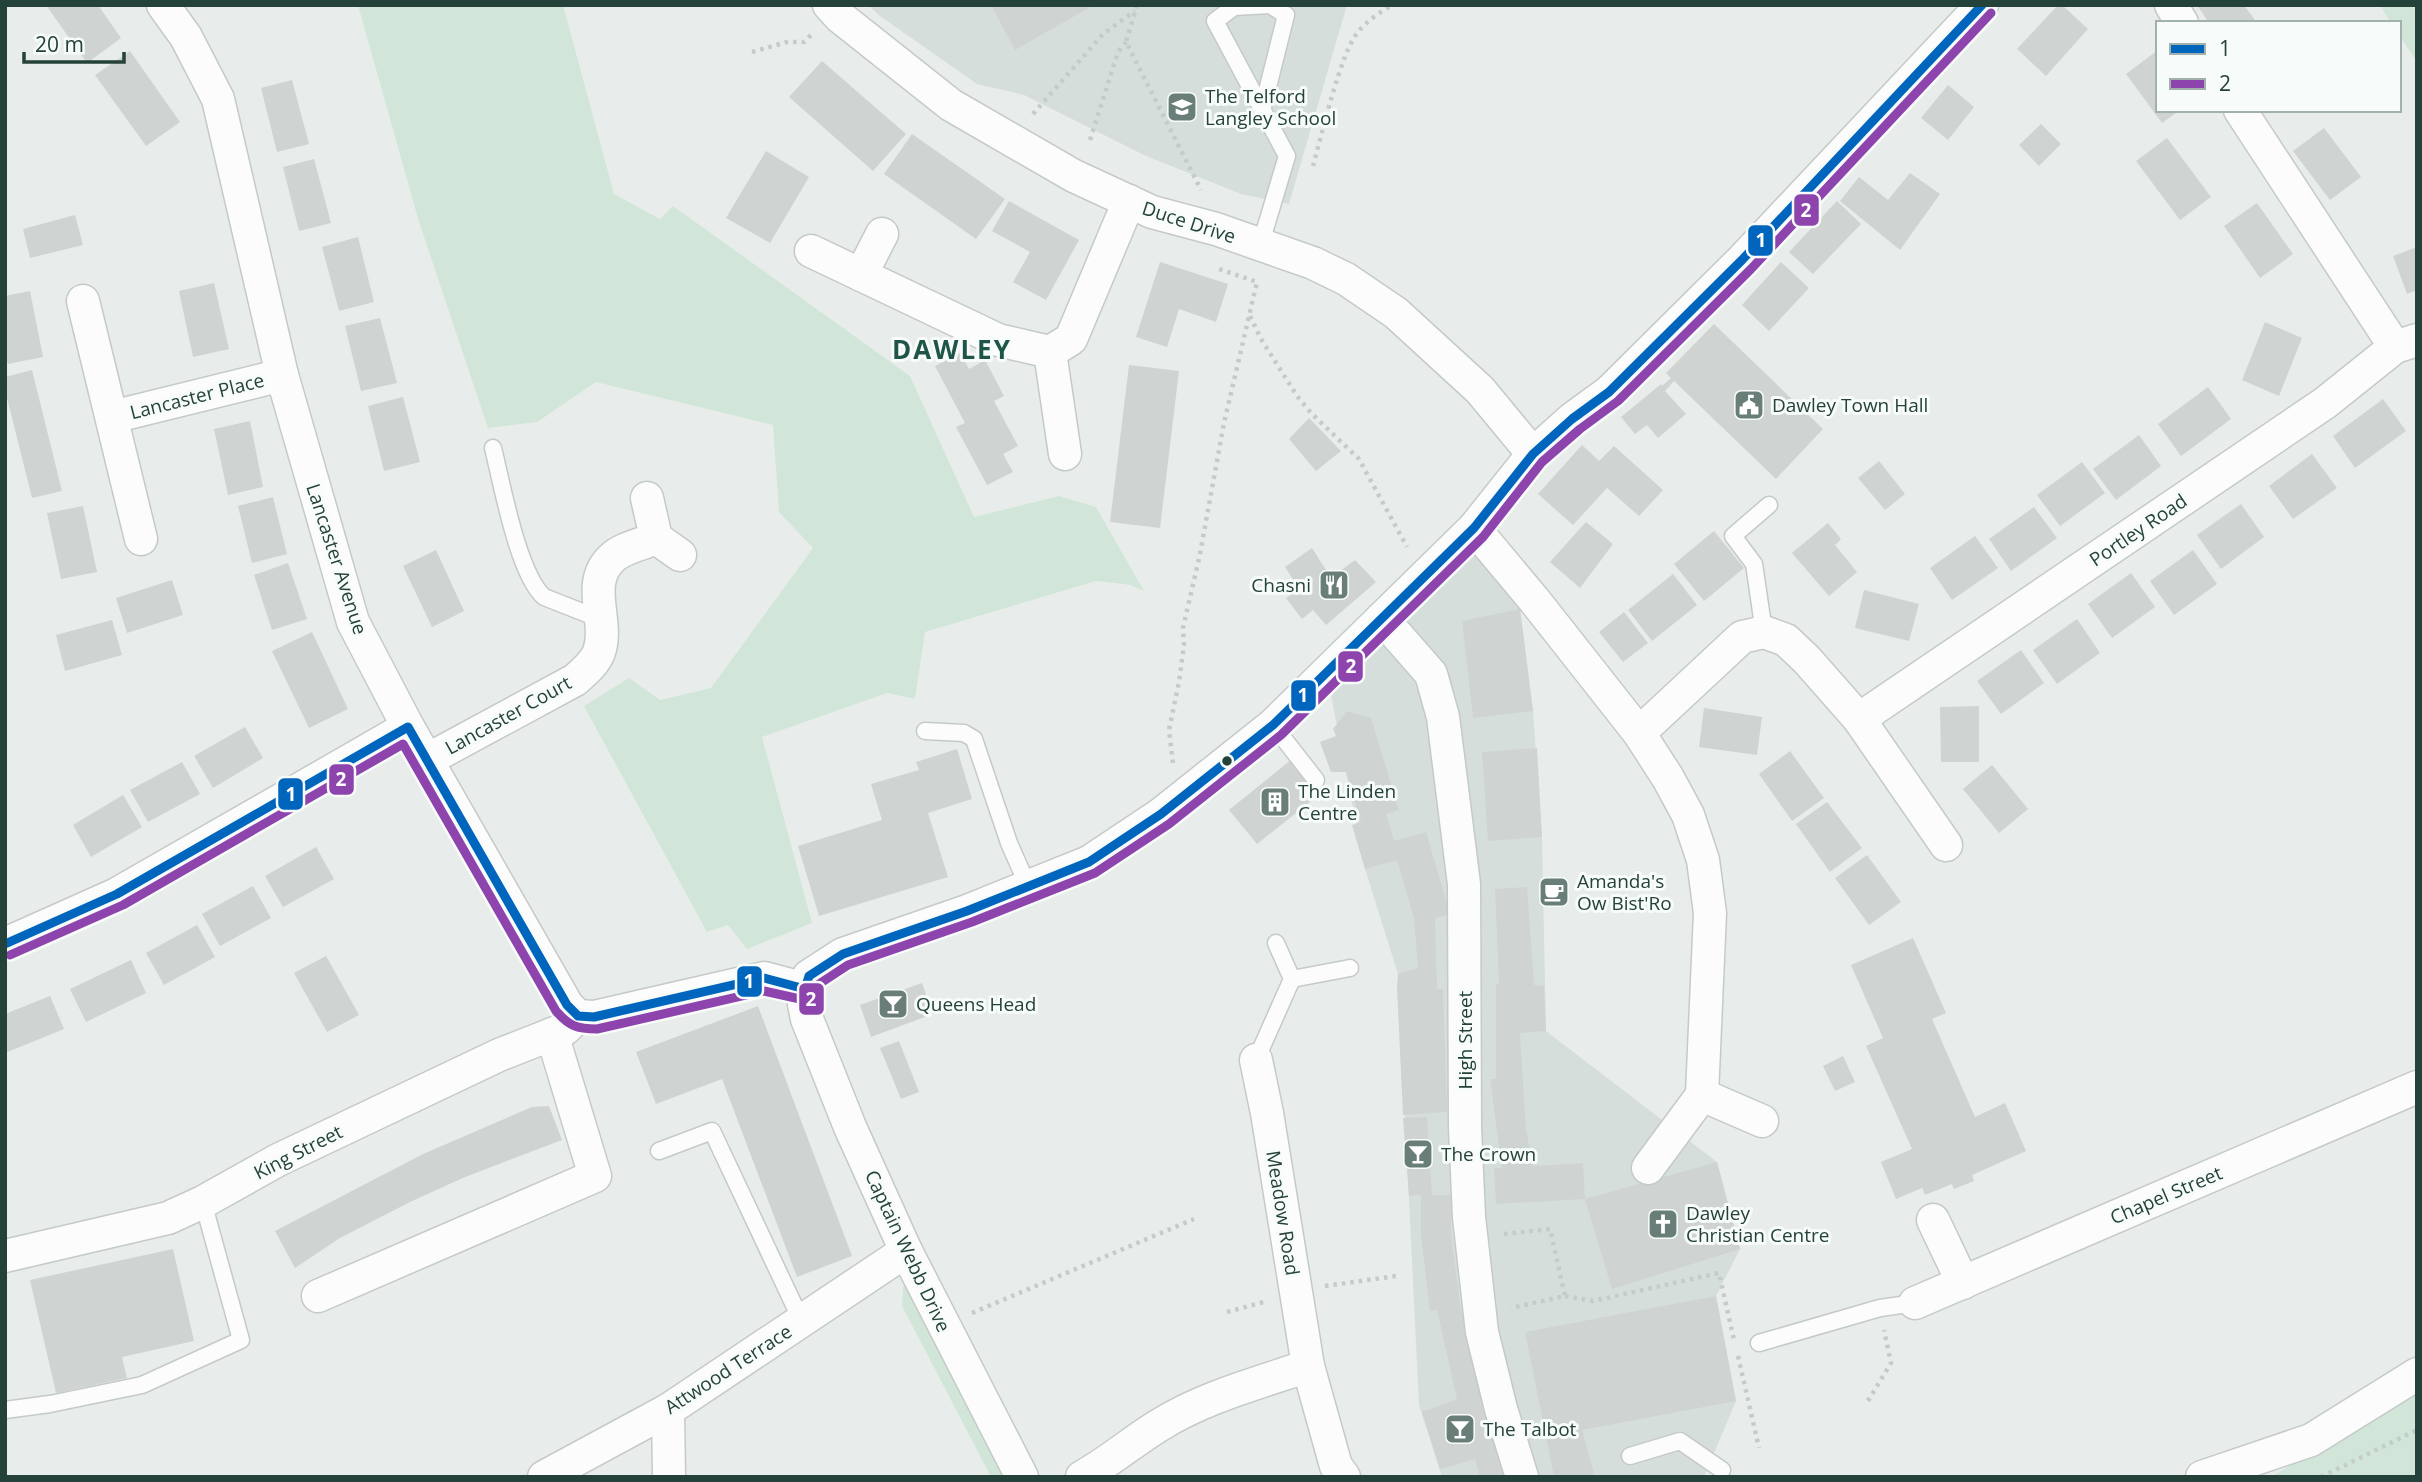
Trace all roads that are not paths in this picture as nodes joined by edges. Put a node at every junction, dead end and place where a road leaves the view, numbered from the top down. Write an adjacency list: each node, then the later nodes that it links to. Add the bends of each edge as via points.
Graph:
1 (163, 5): 16 (street, Lancaster Avenue, via 186,37 218,99)
2 (1982, 5): 20 (street, via 1733,270 1609,392)
3 (2171, 5): 5 (street)
4 (832, 9): 8 (street, Duce Drive, via 951,105 1074,176)
5 (2181, 21)
6 (1262, 111): 6 (lane, via 1215,21 1234,7 1270,5 1286,15); 10 (lane, via 1287,156)
7 (2240, 112): 14 (street)
8 (1129, 201): 10 (street, Duce Drive); 15 (street, via 1071,338)
9 (883, 234): 12 (street)
10 (1260, 246): 20 (street, Duce Drive, via 1346,279 1396,313 1480,390)
11 (811, 251): 12 (street)
12 (861, 275): 15 (street, via 998,340)
13 (83, 301): 17 (street, Lancaster Place)
14 (2406, 344): 28 (street, Portley Road)
15 (1050, 352): 19 (street)
16 (282, 375): 17 (street, Lancaster Place); 30 (street, Lancaster Avenue, via 353,622)
17 (112, 417): 24 (street, Lancaster Place)
18 (493, 448): 26 (lane, via 524,566 537,591)
19 (1065, 454)
20 (1532, 454): 23 (street)
21 (647, 498): 26 (street, Lancaster Court, via 668,546 613,556 597,588)
22 (1769, 505): 27 (lane, via 1733,536 1754,564)
23 (1474, 528): 25 (street); 32 (street)
24 (141, 538)
25 (1382, 618): 29 (street); 70 (street, High Street, via 1431,674 1444,717 1464,884 1469,1217 1482,1332)
26 (600, 619): 33 (street, Lancaster Court, via 599,652 575,680)
27 (1764, 632): 28 (street, via 1786,640); 32 (street, via 1742,637)
28 (1858, 719): 35 (street)
29 (1273, 725): 34 (lane); 36 (street, via 1109,850)
30 (408, 727): 33 (street, Lancaster Avenue); 38 (street, via 117,894)
31 (925, 731): 36 (lane, via 964,733 974,739)
32 (1639, 733): 46 (street, via 1688,815 1703,860 1710,912)
33 (427, 760): 42 (street, Lancaster Avenue)
34 (1316, 780)
35 (1946, 845)
36 (1028, 886): 41 (street, via 843,954 809,976)
37 (1276, 943): 40 (lane)
38 (5, 944)
39 (1350, 968): 40 (lane)
40 (1292, 979): 44 (lane)
41 (806, 1004): 42 (street, via 764,978 621,1012); 52 (street, Captain Webb Drive, via 850,1127)
42 (578, 1016): 43 (street, King Street)
43 (552, 1034): 50 (street, King Street, via 278,1160); 55 (street, via 595,1176)
44 (1256, 1060): 59 (street, Meadow Road)
45 (2417, 1087): 54 (street, Chapel Street)
46 (1702, 1095): 47 (street); 49 (street)
47 (1762, 1121)
48 (659, 1151): 57 (lane, via 712,1131)
49 (1648, 1168)
50 (203, 1202): 53 (street, King Street, via 168,1218); 61 (lane, via 241,1340 142,1385)
51 (1933, 1220): 54 (street)
52 (906, 1251): 57 (street, Attwood Terrace); 67 (street, Captain Webb Drive)
53 (5, 1256)
54 (1963, 1283): 56 (street, Chapel Street)
55 (318, 1296)
56 (1915, 1303): 58 (lane, via 1880,1308)
57 (802, 1321): 62 (street, Attwood Terrace)
58 (1759, 1343)
59 (1308, 1366): 68 (street, via 1203,1402 1158,1425); 69 (street, Meadow Road)
60 (2417, 1374): 71 (street, via 2311,1440)
61 (5, 1410)
62 (667, 1410): 65 (street, Attwood Terrace); 66 (street)
63 (1630, 1456): 64 (lane, via 1680,1441)
64 (1716, 1474)
65 (544, 1477)
66 (669, 1477)
67 (1022, 1477)
68 (1082, 1477)
69 (1343, 1477)
70 (1522, 1477)
71 (2202, 1477)

